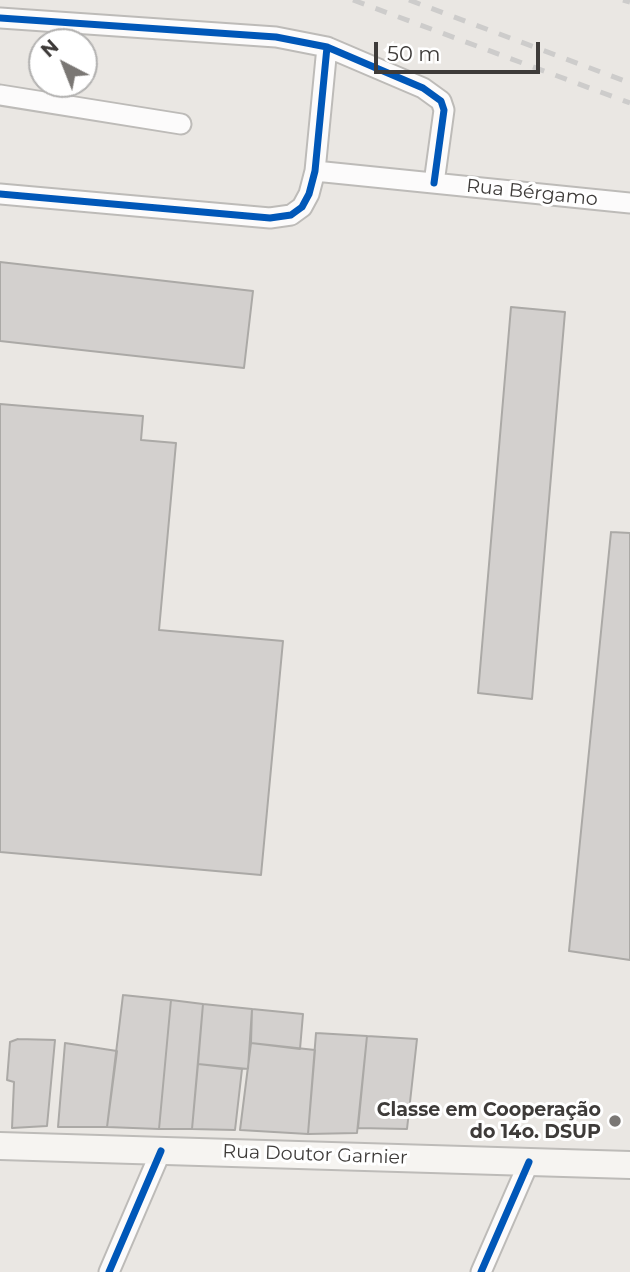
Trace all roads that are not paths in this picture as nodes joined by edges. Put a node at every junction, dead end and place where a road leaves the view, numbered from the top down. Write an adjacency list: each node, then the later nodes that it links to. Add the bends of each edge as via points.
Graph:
1 (0, 18): 2 (street, via 276,37)
2 (327, 47): 5 (street); 6 (street, via 423,88 441,101 444,110)
3 (0, 95): 4 (street)
4 (181, 124)
5 (315, 171): 6 (street, Rua Bérgamo); 7 (street, via 302,207 291,215 270,218)
6 (434, 183): 8 (street, Rua Bérgamo)
7 (0, 194)
8 (630, 203)
9 (0, 1146): 10 (main road, Rua Doutor Garnier)
10 (161, 1151): 11 (main road, Rua Doutor Garnier); 13 (street)
11 (529, 1162): 12 (main road, Rua Doutor Garnier); 14 (street)
12 (630, 1165)
13 (108, 1272)
14 (481, 1272)

